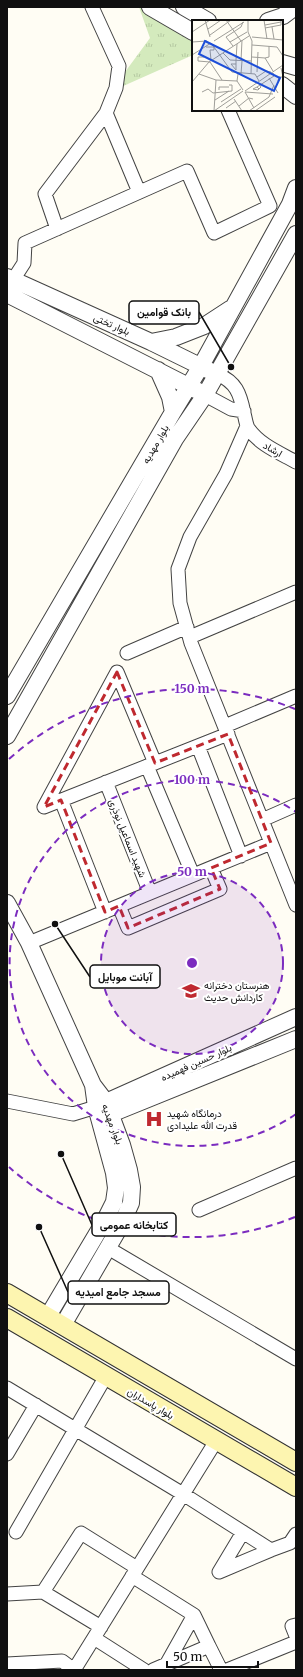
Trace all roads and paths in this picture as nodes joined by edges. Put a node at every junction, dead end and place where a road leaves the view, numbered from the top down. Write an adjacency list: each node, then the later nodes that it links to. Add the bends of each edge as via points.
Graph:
1 (92, 7): 9 (street, via 119,66 116,88)
2 (150, 7): 7 (street)
3 (184, 7): 5 (street)
4 (295, 7): 6 (street, via 283,16)
5 (206, 20)
6 (271, 20)
7 (192, 31)
8 (228, 111): 11 (street, via 270,206 214,233 187,170)
9 (106, 113): 11 (street); 12 (street, via 45,194)
10 (296, 188): 15 (street, بلوار مهدیه, via 290,204)
11 (139, 192): 12 (street)
12 (57, 229): 14 (street, via 25,243 24,263)
13 (296, 234): 19 (street, بلوار مهدیه)
14 (9, 284): 16 (street, بلوار تختی); 18 (street, بلوار تختی)
15 (233, 307): 16 (street, via 204,326 176,337); 17 (street, بلوار مهدیه)
16 (152, 342): 17 (street, بلوار تختی)
17 (201, 366): 19 (street, بلوار تختی); 20 (street, بلوار مهدیه)
18 (158, 370): 20 (street, بلوار تختی); 23 (street, via 170,397)
19 (217, 374): 21 (street, بلوار مهدیه); 22 (street, via 234,384)
20 (189, 386): 21 (street, بلوار تختی); 23 (street, بلوار مهدیه)
21 (205, 396): 22 (street, via 231,409); 32 (street, بلوار مهدیه, via 175,439)
22 (244, 410): 24 (street)
23 (173, 412): 29 (street, بلوار مهدیه)
24 (247, 426): 25 (street, ارشاد, via 261,442); 27 (street, via 226,474 190,537 178,569 180,603)
25 (296, 462)
26 (296, 592): 27 (street)
27 (188, 632): 28 (street); 31 (street)
28 (127, 653)
29 (7, 696)
30 (296, 696): 31 (street)
31 (226, 730): 33 (street); 38 (street)
32 (7, 736)
33 (198, 746): 34 (street); 40 (street)
34 (151, 764): 35 (street); 36 (street, via 117,672 44,807); 42 (street)
35 (106, 782): 36 (street); 43 (street, شهید اسماعیل نوذری)
36 (61, 800): 47 (street)
37 (296, 805): 38 (street)
38 (262, 820): 39 (street)
39 (271, 843): 40 (street); 44 (street)
40 (241, 856): 41 (street)
41 (211, 868): 42 (street); 46 (street, via 220,889 128,928)
42 (193, 875): 43 (street)
43 (150, 893): 46 (street)
44 (295, 900)
45 (7, 903): 48 (street, بلوار مهدیه)
46 (119, 906): 47 (street)
47 (105, 912): 48 (street)
48 (29, 943): 52 (street, بلوار مهدیه)
49 (296, 1017): 52 (street, بلوار حسین فهمیده)
50 (296, 1039): 52 (street, بلوار حسین فهمیده, via 139,1104)
51 (7, 1101): 52 (street, via 72,1114)
52 (103, 1110): 55 (street, بلوار مهدیه, via 129,1170 132,1187 131,1203); 57 (street, بلوار مهدیه, via 116,1188 114,1202)
53 (296, 1168): 54 (street)
54 (199, 1210)
55 (108, 1248): 59 (street, بلوار مهدیه); 60 (street)
56 (7, 1293): 57 (main road)
57 (48, 1316): 59 (main road)
58 (8, 1322): 61 (main road, بلوار پاسداران)
59 (63, 1325): 67 (main road)
60 (296, 1359)
61 (106, 1376): 64 (street); 65 (main road, بلوار پاسداران)
62 (7, 1388): 63 (street)
63 (36, 1406): 64 (street); 66 (street)
64 (76, 1430): 69 (street); 70 (street)
65 (216, 1441): 68 (main road, بلوار پاسداران); 69 (street)
66 (8, 1450)
67 (296, 1462)
68 (296, 1487)
69 (183, 1494): 71 (street); 74 (street)
70 (16, 1532)
71 (243, 1532): 73 (street); 73 (street, via 219,1572)
72 (296, 1534): 73 (street, via 290,1543)
73 (271, 1550)
74 (135, 1572): 75 (street, via 81,1533); 77 (street); 79 (street)
75 (43, 1592): 76 (street); 79 (street)
76 (7, 1594)
77 (194, 1615): 82 (street); 84 (street)
78 (296, 1625): 80 (street, via 292,1626)
79 (97, 1633): 85 (street); 86 (street)
80 (296, 1636)
81 (296, 1642): 89 (street)
82 (209, 1646): 84 (street); 88 (street)
83 (7, 1664): 85 (street, via 62,1661)
84 (166, 1665): 87 (street)
85 (74, 1670)
86 (144, 1670)
87 (153, 1670)
88 (221, 1670)
89 (227, 1670)

